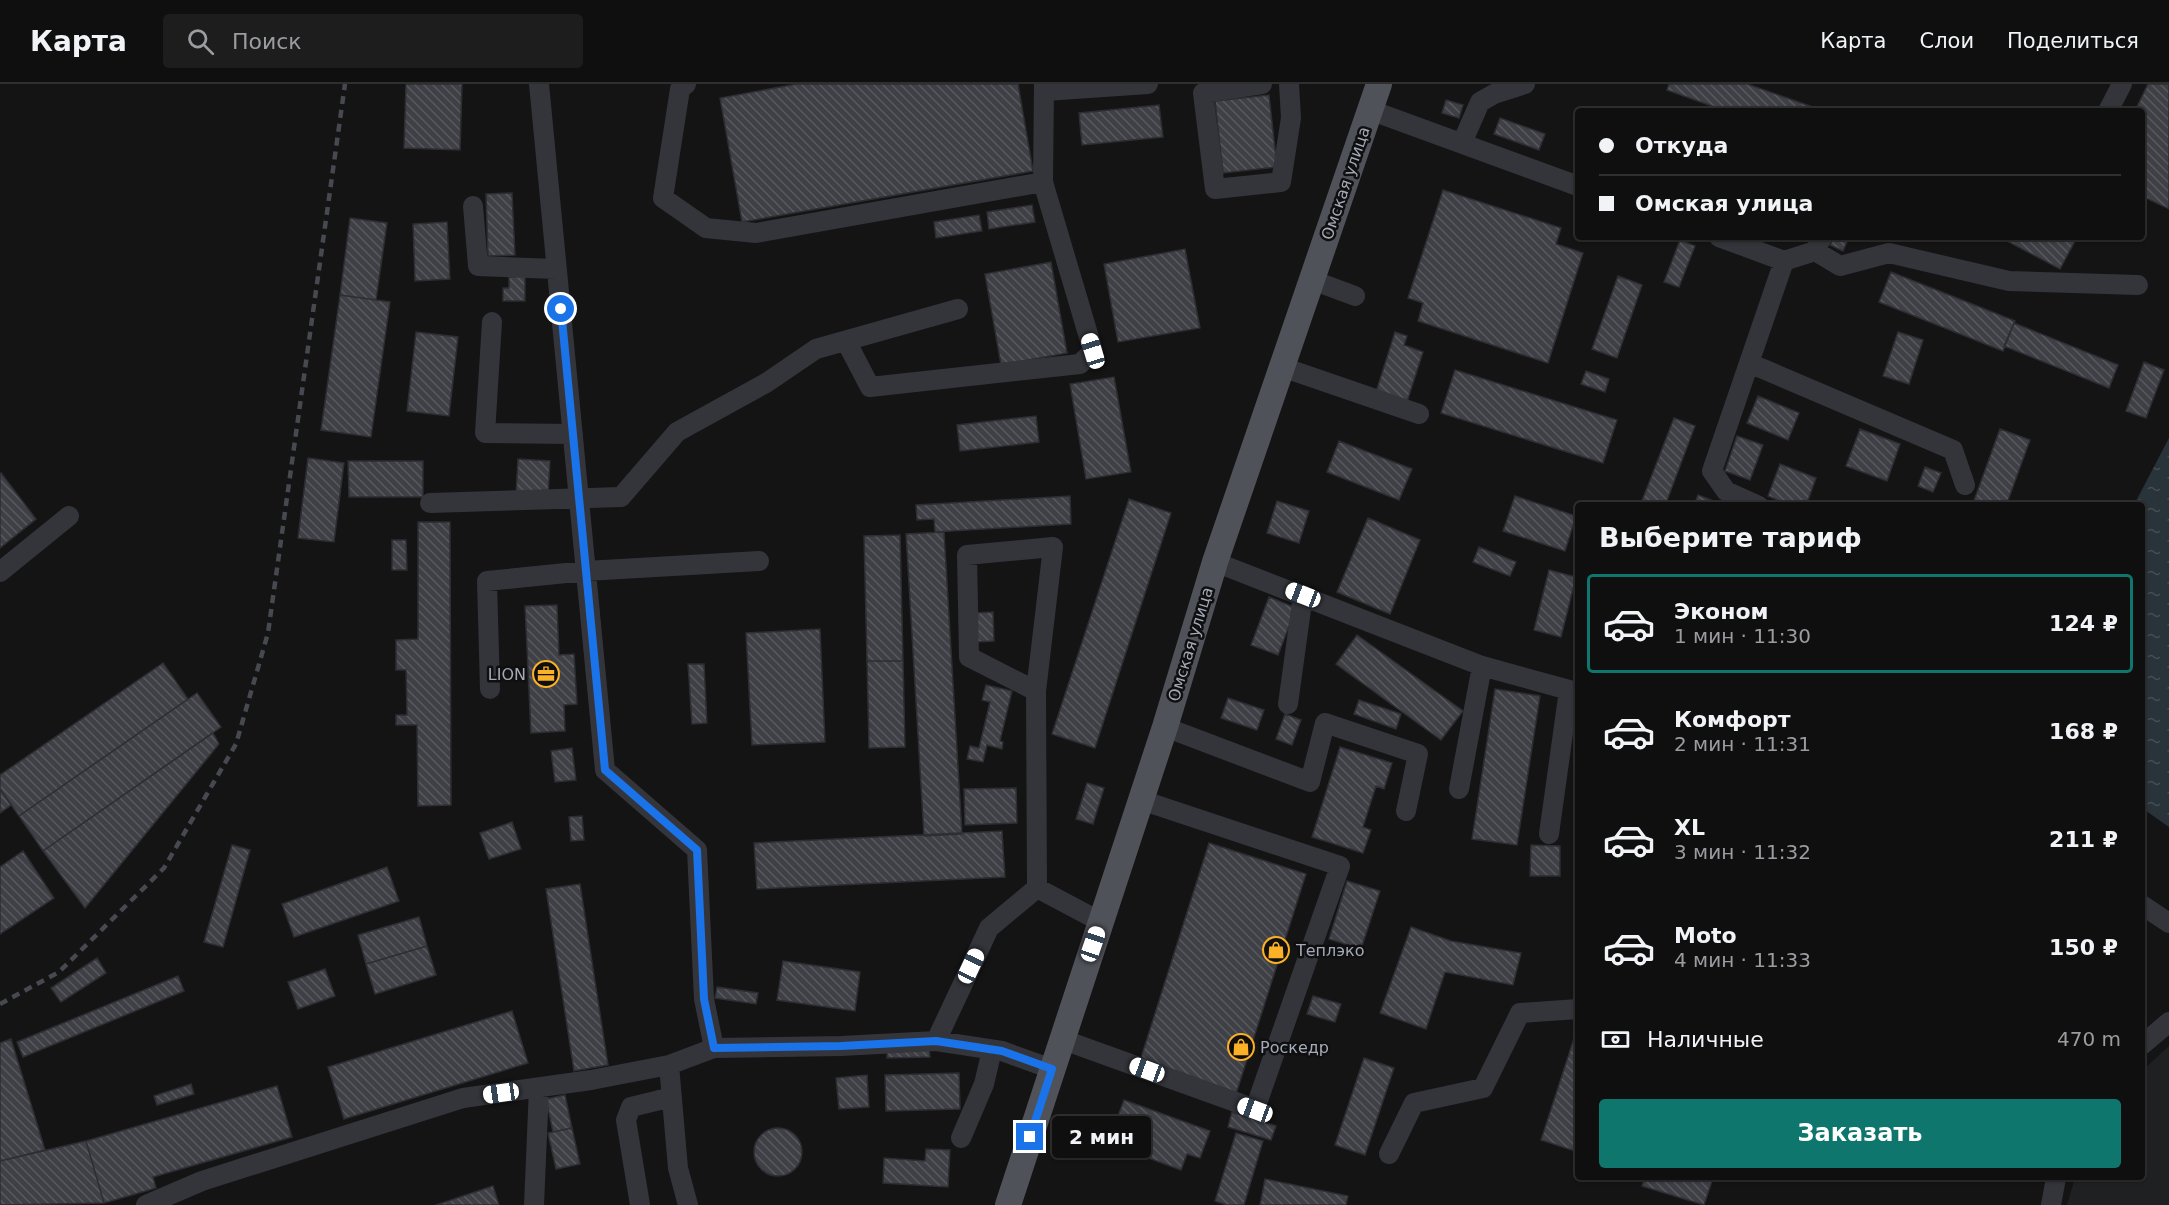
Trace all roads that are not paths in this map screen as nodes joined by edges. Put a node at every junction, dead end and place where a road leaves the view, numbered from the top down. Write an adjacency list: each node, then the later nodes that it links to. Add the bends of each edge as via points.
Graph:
1 (539, 84): 19 (street)
2 (686, 84): 13 (street, via 678,98 663,198 706,228 756,233)
3 (1148, 84): 9 (street)
4 (1262, 84): 5 (street, via 1203,93 1215,189 1281,182 1292,118)
5 (1289, 84)
6 (1379, 84): 11 (main road, Омская улица)
7 (1525, 84): 12 (street, via 1480,102)
8 (2122, 84): 10 (street)
9 (1044, 88): 13 (street)
10 (2110, 108)
11 (1370, 110): 12 (street); 20 (main road, Омская улица)
12 (1462, 143): 14 (street)
13 (1043, 183): 25 (street, via 1093,351 1080,364 870,387)
14 (1575, 185)
15 (473, 206): 19 (street, via 478,266)
16 (1727, 240): 18 (street)
17 (1819, 244): 18 (street); 21 (street, via 1840,266 1889,253 2009,281)
18 (1784, 261): 26 (street)
19 (557, 269): 29 (street)
20 (1312, 280): 22 (street); 27 (main road, Омская улица)
21 (2138, 285)
22 (1355, 296)
23 (958, 309): 25 (street)
24 (492, 322): 29 (street, via 485,433)
25 (846, 341): 31 (street, via 816,349 766,383 677,432 621,497)
26 (1749, 363): 30 (street, via 1953,450); 32 (street, via 1712,471 1726,491)
27 (1282, 367): 28 (street); 36 (main road, Омская улица)
28 (1419, 414)
29 (573, 434): 31 (street)
30 (1965, 485)
31 (579, 500): 33 (street); 37 (street)
32 (1750, 502)
33 (430, 503)
34 (69, 516): 38 (street)
35 (759, 561): 37 (street)
36 (1215, 562): 39 (street); 44 (main road, Омская улица)
37 (586, 571): 41 (street, via 487,581); 58 (street, via 605,770 697,850 704,999)
38 (0, 572)
39 (1303, 595): 40 (street); 43 (street)
40 (1482, 666): 45 (street); 48 (street, via 1569,690)
41 (490, 689)
42 (1036, 691): 42 (street, via 969,657 967,555 1053,547); 49 (street)
43 (1288, 704)
44 (1165, 728): 46 (main road, Омская улица); 47 (street, via 1310,782 1325,723 1418,754)
45 (1459, 789)
46 (1141, 800): 51 (main road, Омская улица); 55 (street, via 1340,866 1255,1110)
47 (1406, 811)
48 (1549, 834)
49 (1037, 888): 51 (street); 56 (street, via 989,928)
50 (2145, 907): 52 (street)
51 (1101, 922): 55 (main road, Омская улица)
52 (2169, 923)
53 (1575, 1009): 65 (street, via 1520,1013 1483,1088 1414,1103)
54 (2169, 1022): 57 (street)
55 (1061, 1039): 61 (main road, Омская улица)
56 (936, 1041): 58 (street); 59 (street)
57 (2145, 1041)
58 (714, 1048): 60 (street)
59 (992, 1050): 61 (street); 64 (street, via 984,1084)
60 (669, 1065): 62 (street); 63 (street)
61 (1052, 1069): 71 (main road, Омская улица)
62 (539, 1088): 67 (street, via 463,1098 202,1181); 68 (street)
63 (672, 1097): 69 (street, via 631,1107 626,1120); 70 (street, via 678,1168)
64 (961, 1138)
65 (1389, 1154)
66 (2056, 1180): 72 (street)
67 (146, 1205)
68 (534, 1205)
69 (640, 1205)
70 (688, 1205)
71 (1008, 1205)
72 (2051, 1205)

